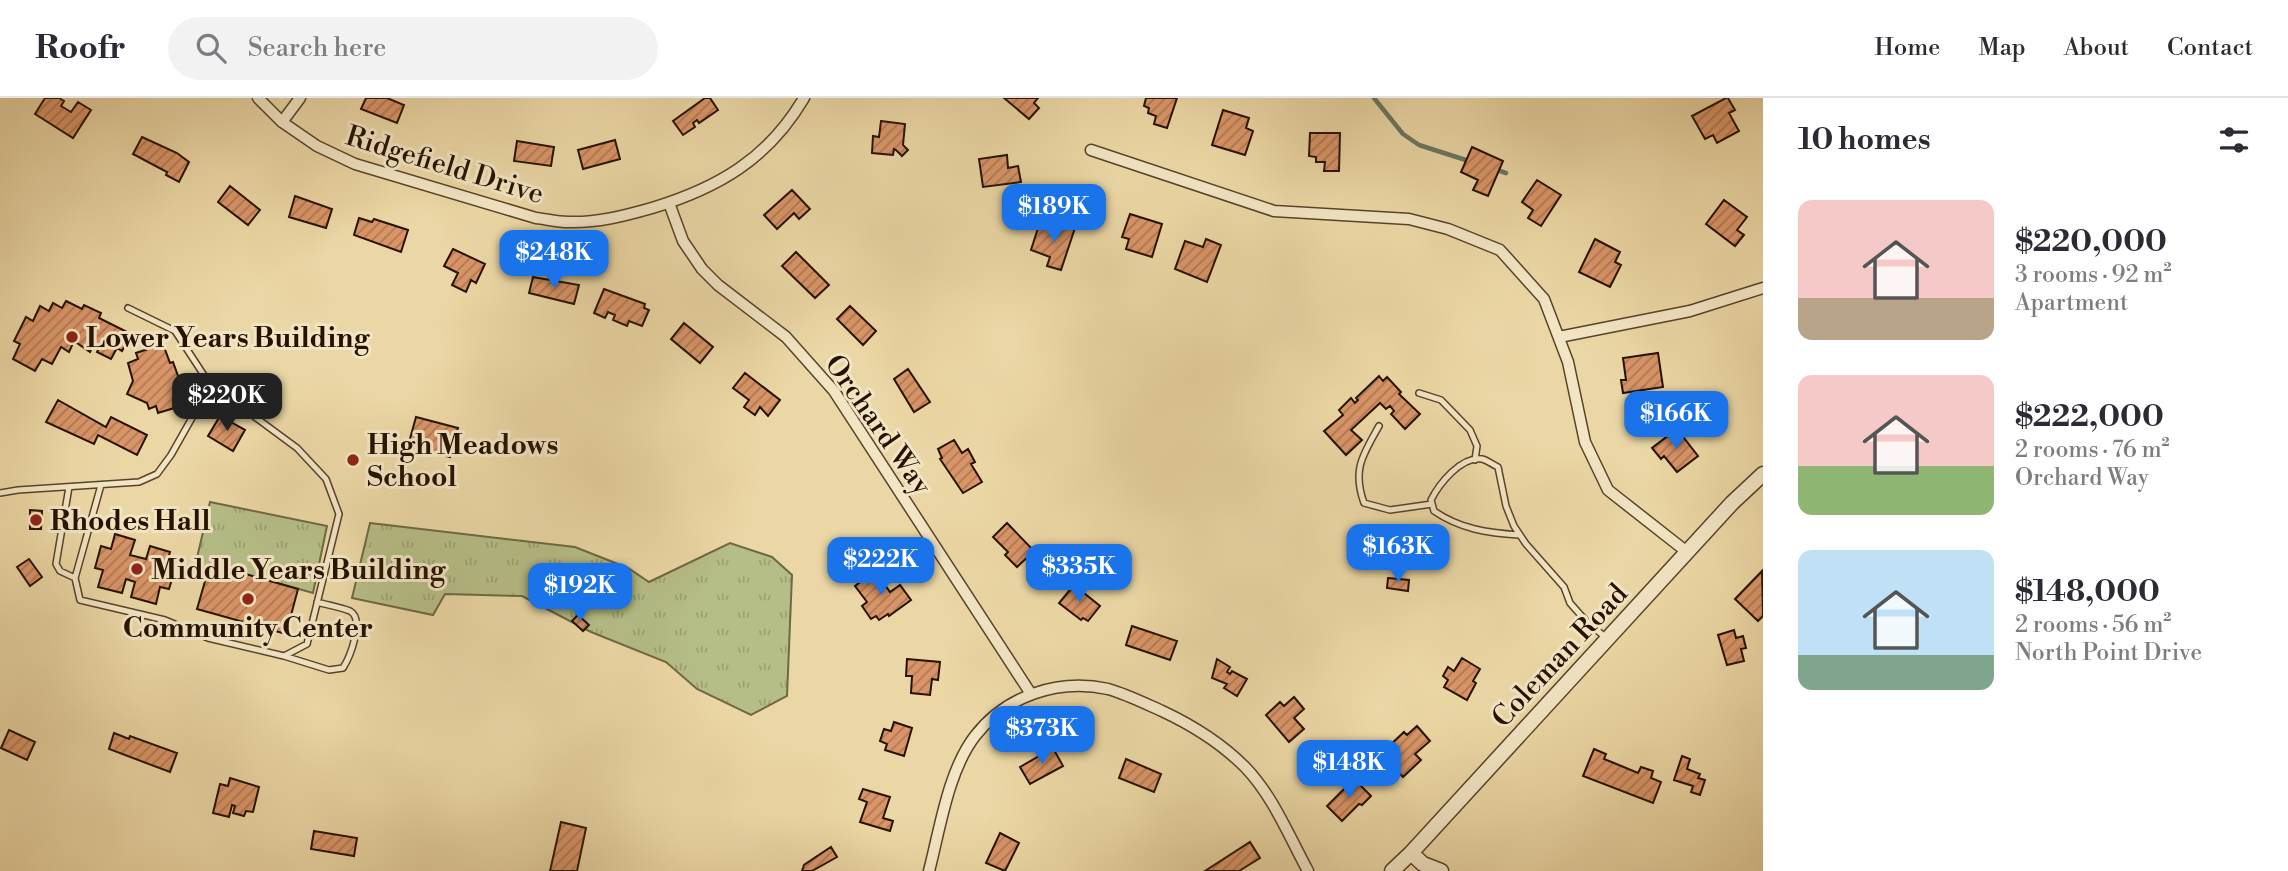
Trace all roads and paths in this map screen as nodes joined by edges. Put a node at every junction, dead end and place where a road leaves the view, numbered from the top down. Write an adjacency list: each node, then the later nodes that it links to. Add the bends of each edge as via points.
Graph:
1 (258, 98): 4 (street, Ridgefield Drive)
2 (300, 98): 4 (street)
3 (804, 98): 6 (street, Ridgefield Drive, via 773,141 740,169)
4 (282, 122): 6 (street, Ridgefield Drive, via 355,164 536,218 598,221)
5 (1091, 150): 9 (street, via 1274,211 1409,219 1448,229 1500,250 1544,299)
6 (668, 203): 25 (street, Orchard Way, via 683,241 702,269 786,337 834,391)
7 (1763, 288): 9 (street, via 1690,311)
8 (128, 308): 10 (lane, via 175,331)
9 (1559, 337): 20 (street, via 1585,442 1608,490)
10 (214, 386): 15 (lane, via 157,474 139,482); 22 (lane, via 297,447 326,479 339,514)
11 (1419, 393): 13 (lane, via 1441,400 1470,430 1477,446)
12 (1379, 426): 18 (lane, via 1358,473 1364,503 1390,510)
13 (1475, 460): 18 (lane, via 1465,462 1436,490); 19 (lane, via 1498,467 1506,506)
14 (1763, 474): 20 (street, Coleman Road)
15 (101, 485): 16 (lane); 21 (lane)
16 (69, 487): 17 (lane); 21 (lane, via 56,564)
17 (0, 493)
18 (1432, 504): 19 (lane, via 1446,520 1472,530)
19 (1519, 535): 23 (lane, via 1564,587 1570,603)
20 (1687, 552): 23 (street, Coleman Road)
21 (75, 578): 24 (lane, via 80,600)
22 (317, 602): 24 (lane, via 307,645); 24 (lane, via 355,616 356,629 343,668 329,670)
23 (1607, 639): 26 (street, Coleman Road)
24 (284, 656)
25 (1031, 694): 27 (street, via 1011,704 974,736 953,781); 28 (street, via 1070,686 1109,690 1182,720 1217,742 1245,767 1268,797)
26 (1411, 853): 29 (street, Coleman Road); 30 (street)
27 (929, 871)
28 (1308, 871)
29 (1392, 871)
30 (1441, 871)

